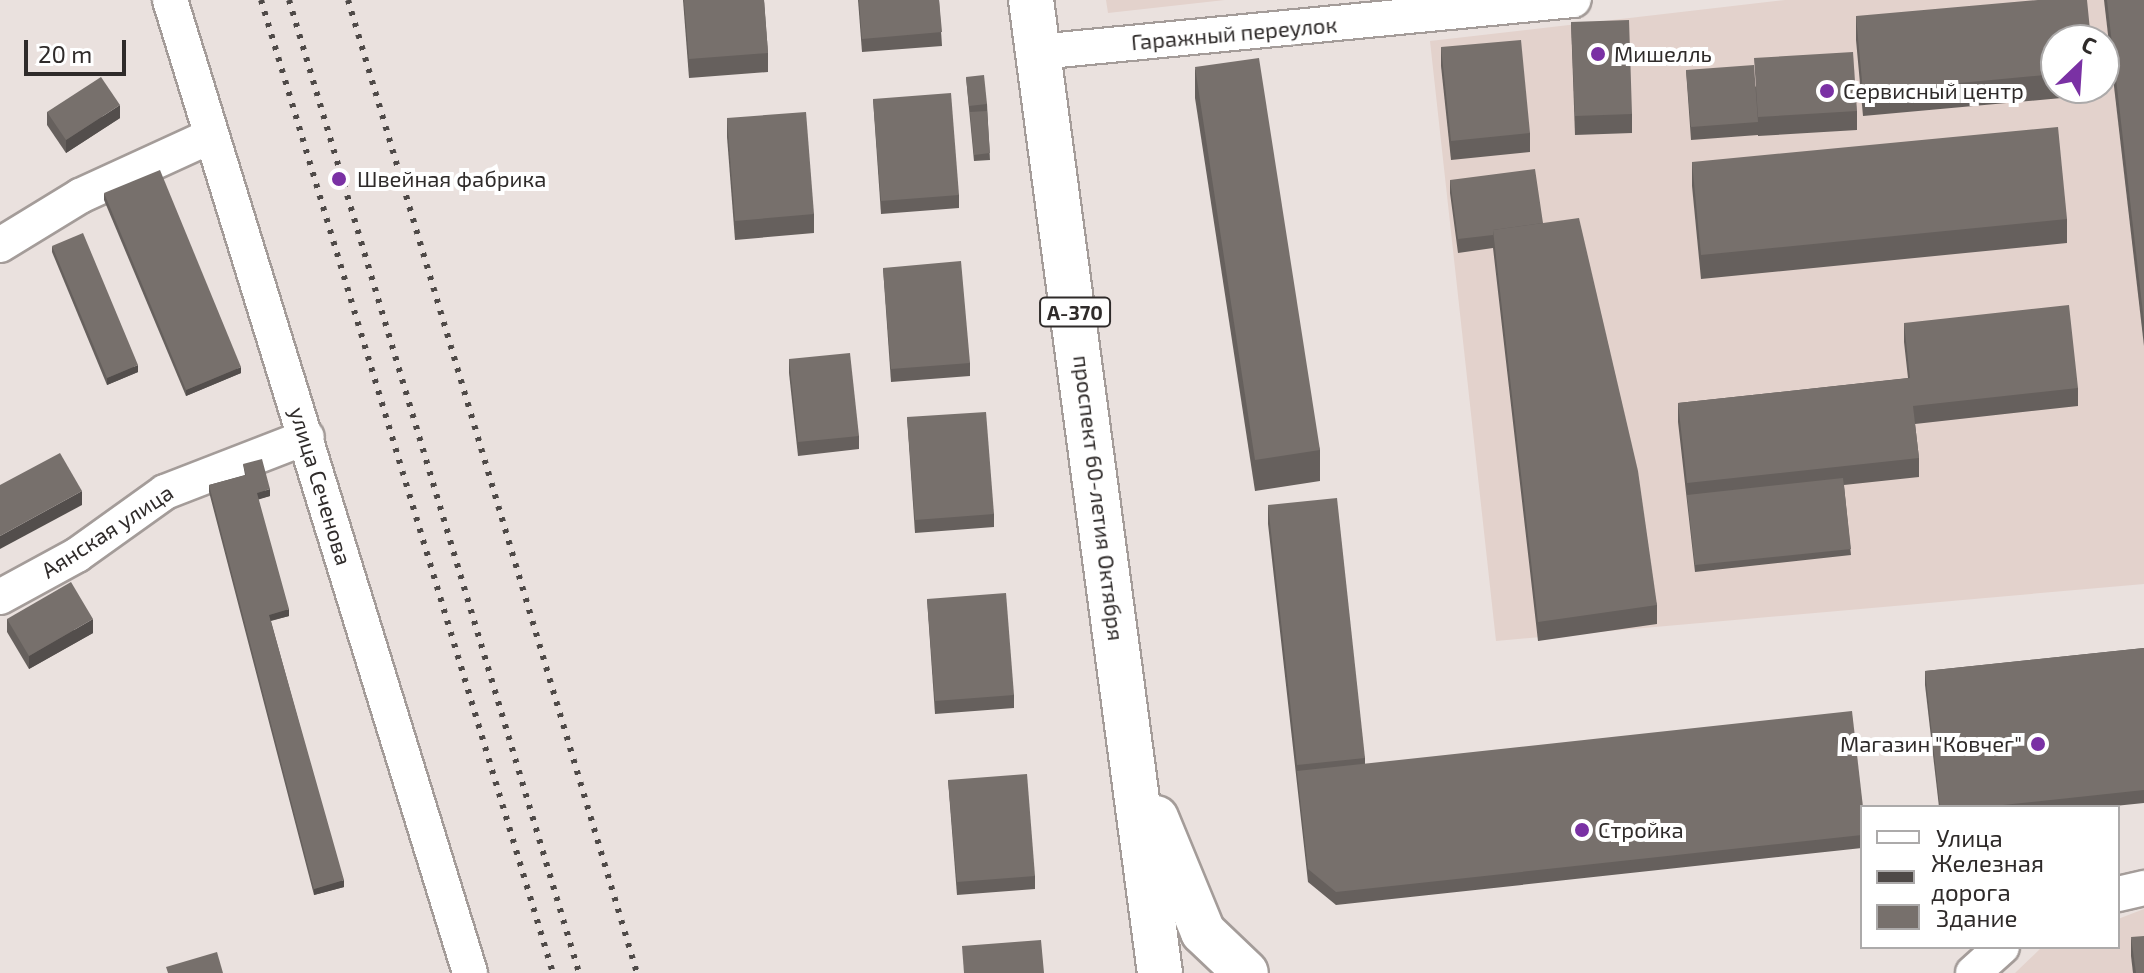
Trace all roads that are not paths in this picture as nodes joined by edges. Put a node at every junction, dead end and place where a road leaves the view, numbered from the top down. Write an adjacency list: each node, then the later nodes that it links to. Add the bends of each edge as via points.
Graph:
1 (170, 0): 5 (street, улица Сеченова)
2 (1031, 0): 4 (highway, проспект 60-летия Октября / А-370)
3 (1573, 0): 4 (street, Гаражный переулок)
4 (1038, 52): 9 (highway, проспект 60-летия Октября / А-370, via 1112,573)
5 (211, 136): 6 (street, via 80,196); 7 (street, улица Сеченова)
6 (0, 245)
7 (307, 437): 8 (street, Аянская улица, via 165,492 77,555); 13 (street, улица Сеченова)
8 (0, 597)
9 (1124, 712): 14 (highway, проспект 60-летия Октября / А-370); 15 (highway, проспект 60-летия Октября / А-370, via 1153,810 1203,932)
10 (2144, 888): 11 (street)
11 (2120, 894)
12 (2000, 949): 16 (street)
13 (470, 973)
14 (1160, 973)
15 (1246, 973)
16 (1973, 973)

